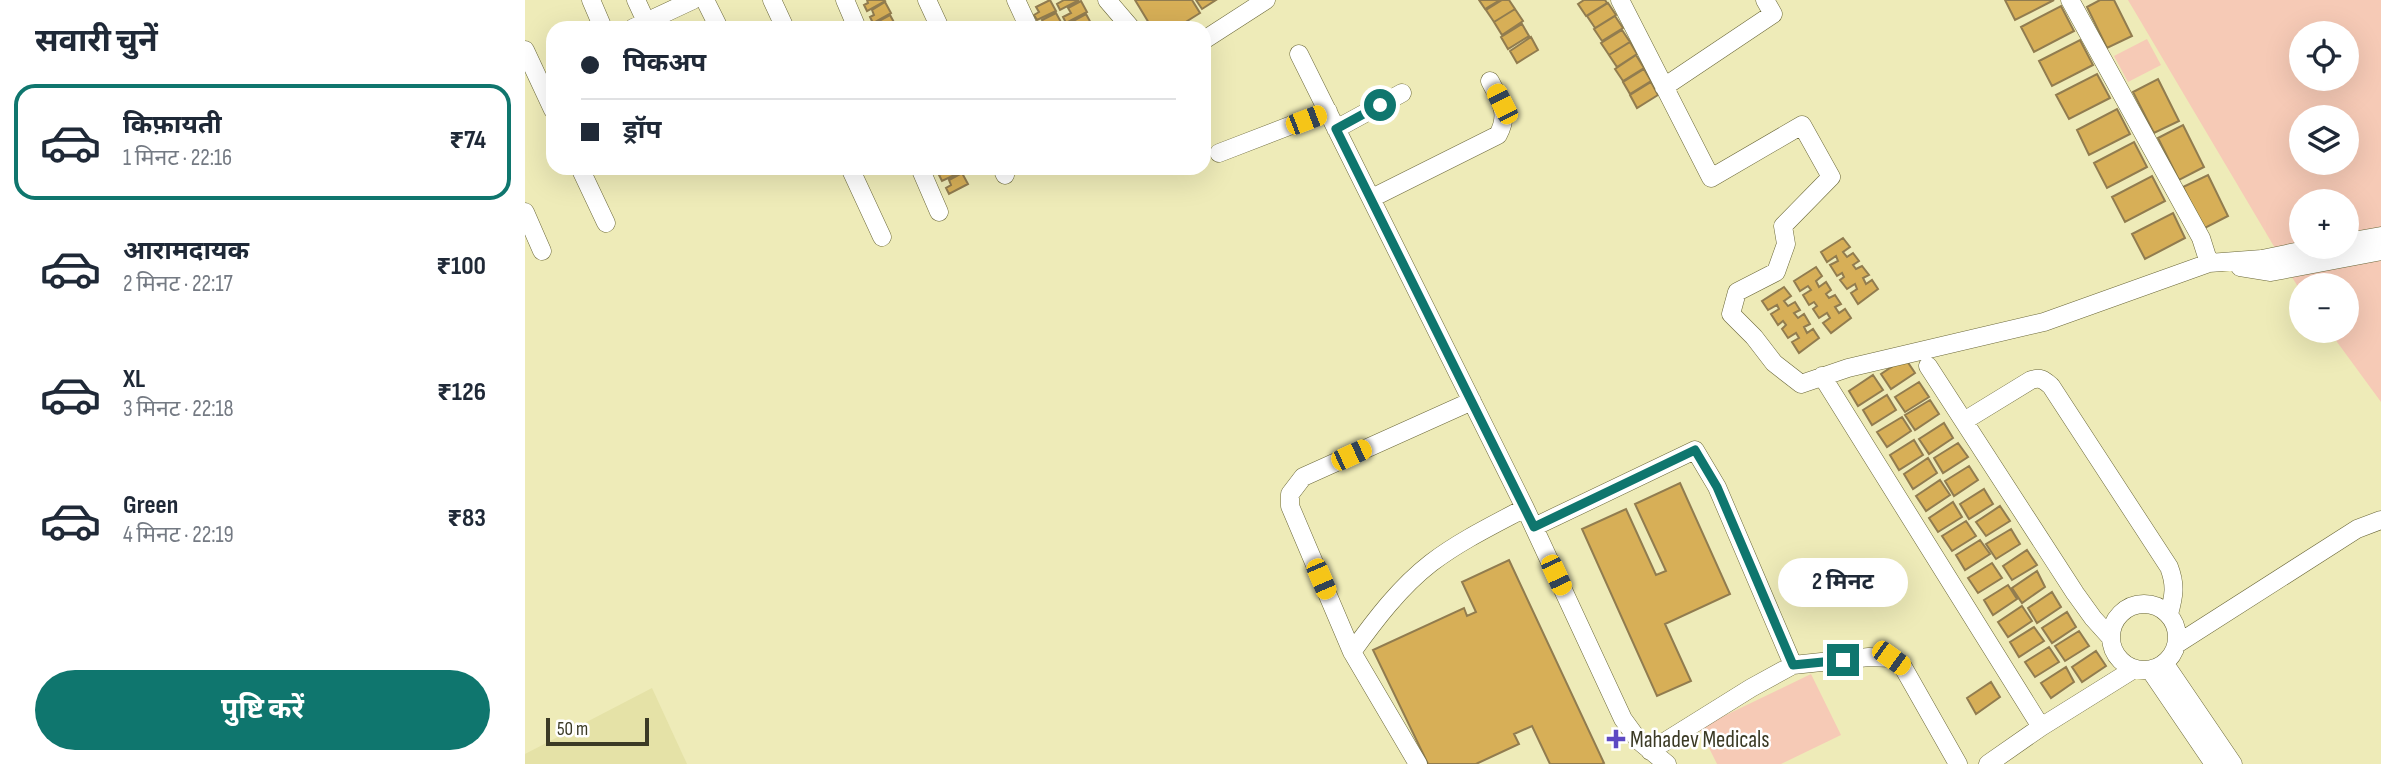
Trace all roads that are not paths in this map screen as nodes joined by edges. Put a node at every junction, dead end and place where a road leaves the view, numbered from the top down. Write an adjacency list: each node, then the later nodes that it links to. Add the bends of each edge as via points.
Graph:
1 (591, 0): 14 (street)
2 (636, 0): 15 (street)
3 (693, 0): 16 (street)
4 (705, 0): 17 (street)
5 (772, 0): 18 (street)
6 (845, 0): 19 (street)
7 (927, 0): 20 (street)
8 (1016, 0): 21 (street)
9 (1107, 0): 22 (street)
10 (1266, 0): 23 (street)
11 (1621, 0): 28 (street)
12 (1765, 0): 28 (street, via 1773,14)
13 (2070, 0): 47 (street, via 2201,238)
14 (600, 21)
15 (642, 21)
16 (653, 21)
17 (716, 21)
18 (782, 21)
19 (854, 21)
20 (937, 21)
21 (1026, 21)
22 (1125, 21)
23 (1211, 35)
24 (525, 50): 26 (street)
25 (1299, 54): 31 (street)
26 (530, 75): 30 (street)
27 (1490, 81): 37 (street, via 1505,122 1498,135)
28 (1664, 88): 49 (street, via 1711,178 1802,125 1832,177 1783,226 1786,244 1776,272 1737,292 1731,314 1774,363 1801,384)
29 (1402, 93): 32 (street)
30 (546, 99)
31 (1328, 111): 32 (street); 33 (street)
32 (1336, 129): 37 (street)
33 (1219, 153)
34 (583, 175): 40 (street)
35 (853, 175): 42 (street)
36 (923, 175): 39 (street)
37 (1371, 198): 50 (street)
38 (525, 212): 44 (street)
39 (939, 212)
40 (606, 223)
41 (2381, 236): 43 (street)
42 (882, 237)
43 (2359, 240)
44 (542, 250)
45 (2381, 251): 47 (street, via 2271,272)
46 (2289, 253): 47 (street)
47 (2209, 263): 49 (street, via 2044,322)
48 (1929, 366): 51 (street)
49 (1822, 376): 61 (street)
50 (1472, 401): 52 (street); 58 (street, via 1303,477 1290,494 1290,506)
51 (1964, 421): 55 (street, via 2031,380 2043,379 2051,386 2169,567 2175,590); 56 (street, via 2087,610)
52 (1525, 508): 54 (street); 58 (street, via 1429,565 1375,620)
53 (2381, 520): 57 (street, via 2357,529)
54 (1534, 527): 59 (street, via 1695,450 1717,487); 62 (street, via 1623,719)
55 (2169, 614): 56 (street, via 2155,605 2131,606 2118,616); 57 (street, via 2177,628)
56 (2111, 639): 60 (street, via 2120,660)
57 (2177, 644): 60 (street, via 2175,652)
58 (1352, 652): 63 (street)
59 (1793, 665): 62 (street); 65 (street, via 1891,658 1903,667)
60 (2149, 668): 61 (street); 67 (street); 68 (street)
61 (2041, 727): 66 (street)
62 (1650, 751): 64 (street)
63 (1417, 764)
64 (1667, 764)
65 (1958, 764)
66 (1988, 764)
67 (2214, 764)
68 (2233, 764)

